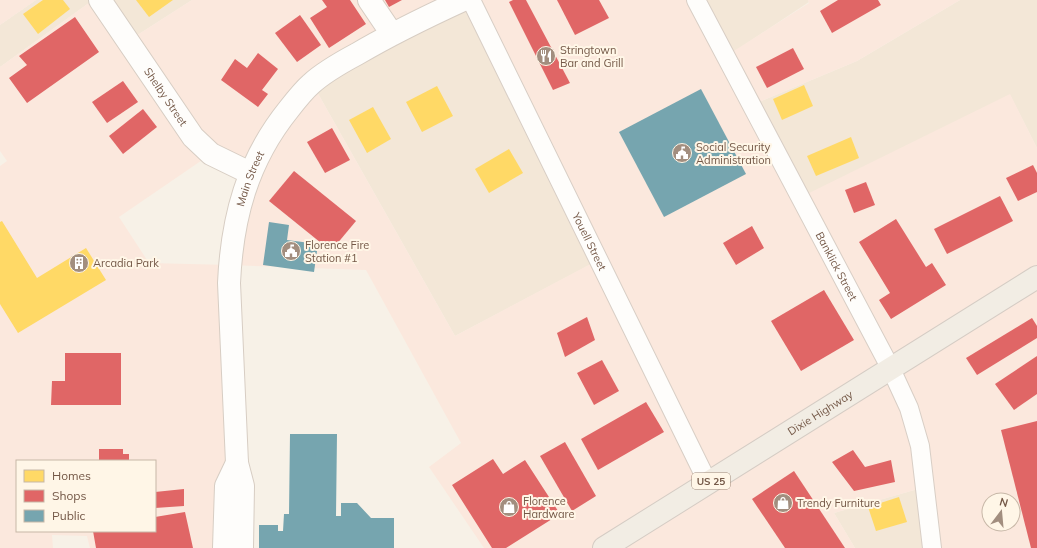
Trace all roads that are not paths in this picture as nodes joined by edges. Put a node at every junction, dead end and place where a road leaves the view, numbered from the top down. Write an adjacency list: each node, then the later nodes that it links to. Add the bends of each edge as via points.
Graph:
1 (100, 0): 7 (street, Shelby Street, via 193,137 212,154)
2 (368, 0): 6 (street)
3 (462, 0): 6 (street, Main Street)
4 (471, 0): 11 (street, Youell Street)
5 (696, 0): 9 (street, Banklick Street)
6 (392, 34): 7 (street, Main Street, via 312,83 277,124)
7 (250, 173): 10 (street, Main Street, via 238,213 229,284)
8 (1037, 277): 9 (main road, Dixie Highway / US 25)
9 (891, 369): 11 (main road, Dixie Highway / US 25); 15 (street, Banklick Street, via 909,408 920,446)
10 (237, 463): 12 (street, Main Street, via 226,486); 13 (street, Main Street, via 243,486)
11 (708, 483): 14 (main road, Dixie Highway / US 25)
12 (224, 548)
13 (242, 548)
14 (604, 548)
15 (932, 548)

